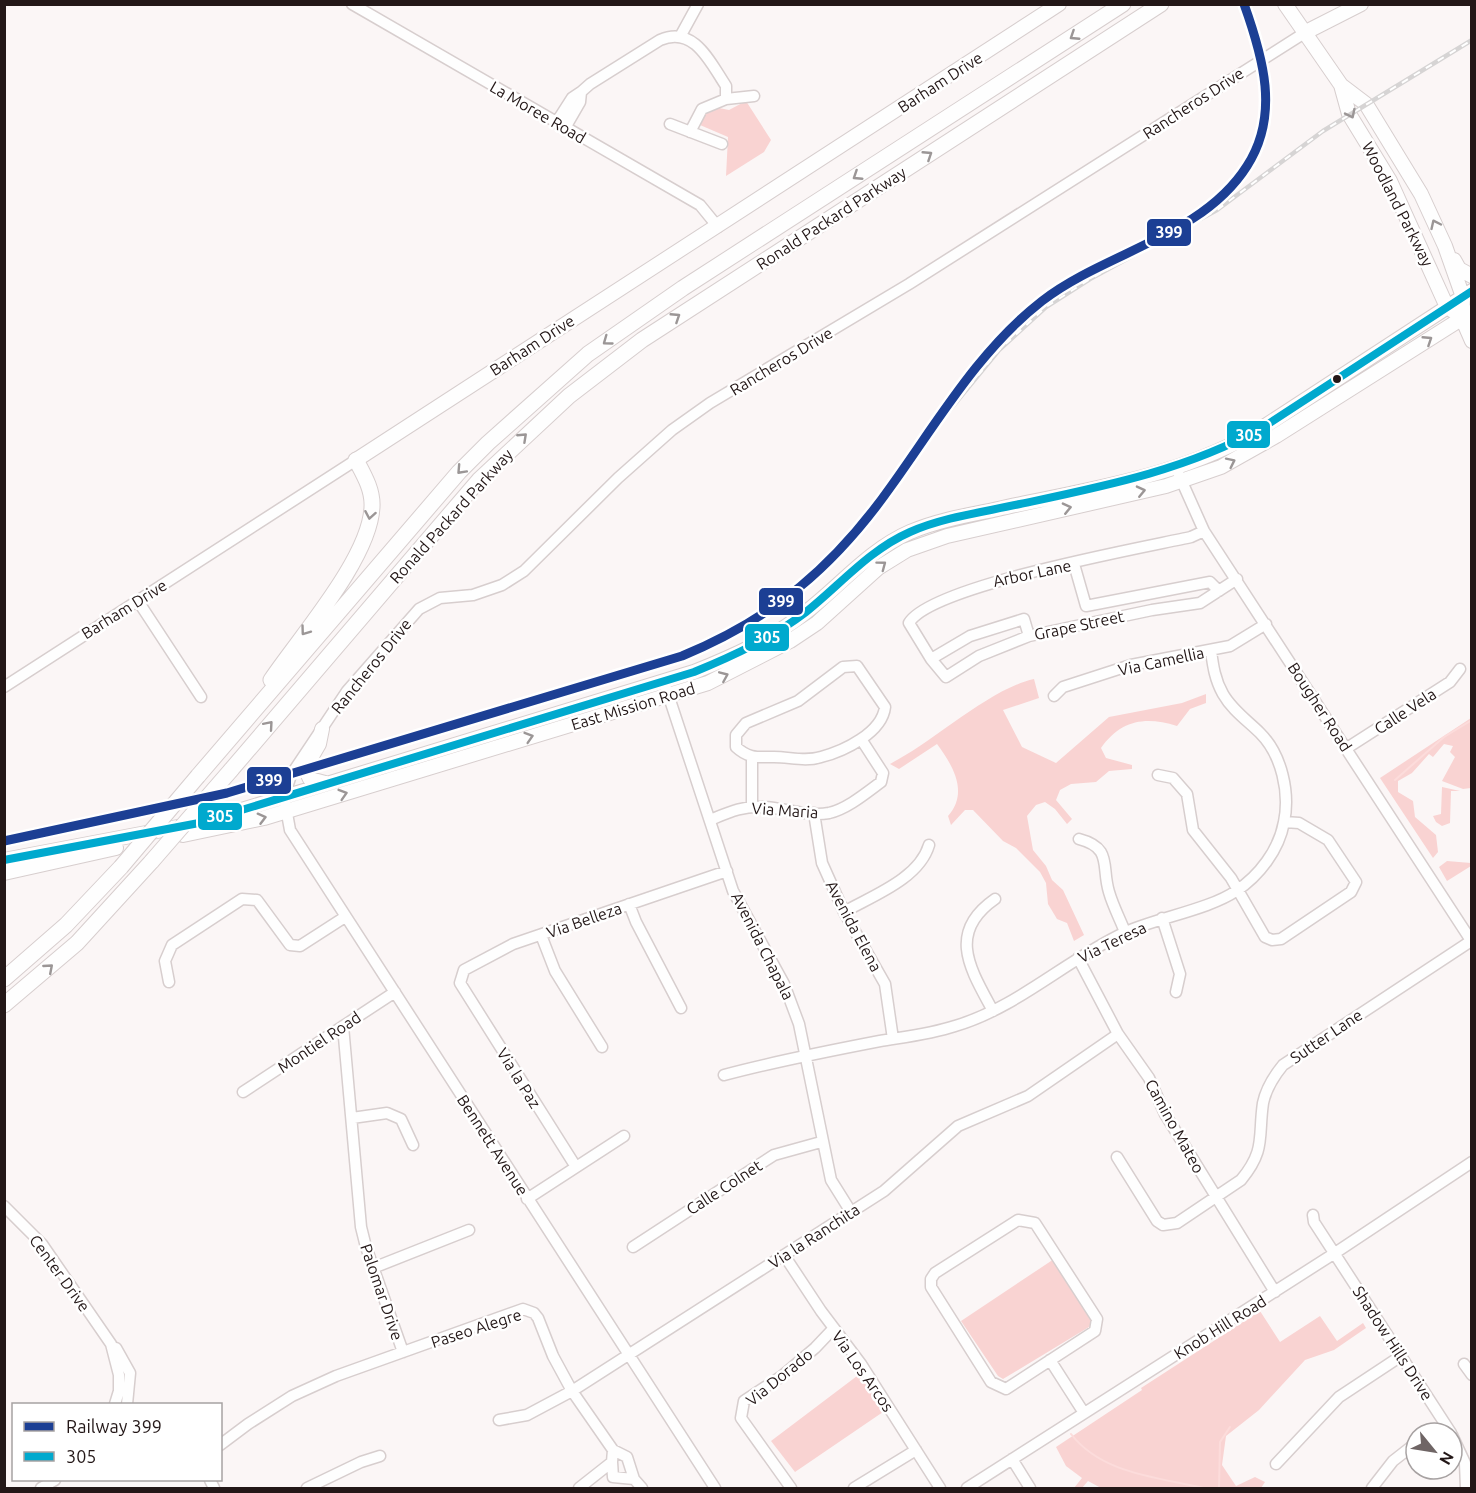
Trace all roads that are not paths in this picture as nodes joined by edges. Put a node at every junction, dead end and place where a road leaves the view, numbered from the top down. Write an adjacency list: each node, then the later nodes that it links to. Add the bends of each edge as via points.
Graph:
1 (352, 4): 14 (street, La Moree Road)
2 (698, 4): 9 (street)
3 (1059, 4): 17 (main road, Barham Drive)
4 (1123, 4): 47 (highway, Ronald Packard Parkway, one-way to 47, via 683,288 556,380 459,472)
5 (1161, 4): 77 (highway, Ronald Packard Parkway, one-way to 5, bridge, via 76,943 152,861 479,480 578,388 642,340)
6 (1285, 4): 8 (main road, Woodland Parkway)
7 (1361, 4): 8 (main road, Rancheros Drive)
8 (1306, 32): 10 (main road, Woodland Parkway); 43 (street, Rancheros Drive, via 672,430 524,571 502,585 473,595 441,598 419,609 346,691)
9 (681, 35): 12 (street, via 699,46 726,86); 14 (street, via 669,35 590,84)
10 (1341, 85): 18 (main road, Woodland Parkway, one-way to 10, via 1421,194 1366,104); 21 (main road, Woodland Parkway, one-way to 21, via 1349,114 1390,180)
11 (754, 96): 12 (street)
12 (726, 99): 15 (street, via 702,109)
13 (670, 124): 15 (street)
14 (560, 126): 17 (street, La Moree Road, via 700,205)
15 (690, 132): 16 (street)
16 (722, 144)
17 (718, 227): 26 (main road, Barham Drive)
18 (1445, 246): 19 (main road, via 1459,269); 20 (main road, Woodland Parkway)
19 (1472, 276)
20 (1467, 294): 21 (main road, East Mission Road); 22 (main road, Woodland Parkway)
21 (1448, 307): 22 (main road, Woodland Parkway); 24 (main road, East Mission Road)
22 (1467, 315): 23 (main road, Woodland Parkway); 25 (main road, East Mission Road, one-way to 22)
23 (1472, 341)
24 (1362, 362): 25 (main road, via 1363,368 1290,421); 27 (main road, East Mission Road, via 1242,441)
25 (1276, 436): 27 (main road, East Mission Road, one-way to 25, via 1221,467)
26 (356, 460): 32 (street, Barham Drive); 47 (highway, one-way to 47, via 372,496 366,534 330,596)
27 (1179, 475): 28 (street, Bougher Road); 38 (main road, East Mission Road, via 912,531 880,548 805,613 761,642); 40 (main road, East Mission Road, one-way to 27, via 731,673 780,647 817,623 878,568 922,543)
28 (1204, 531): 29 (street, Arbor Lane); 30 (street, Bougher Road)
29 (1074, 564): 31 (street, via 1086,606 1210,582); 36 (street, Arbor Lane, via 991,581 941,600 910,620)
30 (1237, 579): 31 (street, Grape Street); 33 (street, Bougher Road)
31 (1219, 591): 34 (street, Grape Street, via 1200,603)
32 (138, 601): 39 (street, Barham Drive); 42 (street)
33 (1266, 624): 35 (street, Via Camellia, via 1230,646); 46 (street, Bougher Road)
34 (1029, 636): 36 (street, Grape Street, via 979,656 946,677); 36 (street, via 1024,619 970,636)
35 (1211, 651): 41 (street, Via Camellia, via 1131,665 1063,687); 56 (street, Via Teresa, via 1214,675 1224,695 1272,750 1286,794)
36 (931, 659)
37 (1460, 669): 46 (street, Calle Vela, via 1450,682)
38 (664, 682): 40 (street, Avenida Chapala); 44 (main road, East Mission Road)
39 (4, 687)
40 (668, 696): 48 (main road, East Mission Road, one-way to 40); 55 (street, Avenida Chapala)
41 (1054, 696)
42 (201, 697)
43 (322, 729): 51 (main road, via 319,744 304,768 310,779); 52 (street, Rancheros Drive, via 291,775)
44 (488, 735): 48 (main road, via 467,750); 51 (main road, East Mission Road)
45 (861, 739): 49 (street, via 822,757); 49 (street, via 882,721 885,705 857,666 843,667 798,700 740,727 736,747); 54 (street, Via Maria, via 883,773 881,782 842,808)
46 (1347, 748): 70 (street, Bougher Road)
47 (219, 754): 72 (highway, Ronald Packard Parkway, bridge, via 66,925)
48 (466, 757): 52 (main road, East Mission Road, one-way to 48)
49 (752, 758): 53 (street)
50 (1158, 775): 62 (street, via 1173,778 1187,794 1193,830)
51 (328, 783): 52 (main road, East Mission Road)
52 (286, 804): 59 (main road, East Mission Road); 61 (main road, East Mission Road, one-way to 52, via 230,827); 66 (street, Bennett Avenue, via 290,830)
53 (752, 807): 54 (street, Via Maria); 55 (street, Via Maria)
54 (814, 813): 65 (street, Avenida Elena, via 822,863)
55 (710, 820): 60 (street, Avenida Chapala)
56 (1284, 822): 62 (street, Via Teresa, via 1276,846 1260,870); 62 (street, via 1299,823 1328,840 1355,877 1351,892 1278,940 1265,937)
57 (1079, 839): 68 (street, via 1100,849 1106,861 1109,893)
58 (929, 845): 65 (street, via 918,866)
59 (4, 860)
60 (727, 871): 64 (street, Via Belleza); 84 (street, Avenida Chapala, via 746,917 792,999)
61 (4, 873)
62 (1237, 891): 67 (street, Via Teresa)
63 (995, 899): 79 (street, via 977,914 965,946 969,965)
64 (630, 904): 69 (street, Via Belleza); 78 (street)
65 (844, 912): 82 (street, Avenida Elena, via 885,984)
66 (345, 917): 73 (street, via 300,946 290,945 262,905 251,898 242,899 172,945 165,961); 75 (street, Bennett Avenue)
67 (1162, 918): 68 (street, Via Teresa); 76 (street, via 1180,974)
68 (1125, 933): 71 (street, Via Teresa)
69 (541, 935): 74 (street, Via Belleza, via 502,949 464,970 460,983); 83 (street, via 555,971)
70 (1471, 942): 94 (street, Sutter Lane, via 1283,1065 1263,1102 1258,1152 1241,1180)
71 (1078, 958): 79 (street, Via Teresa); 81 (street, Camino Mateo)
72 (4, 979)
73 (169, 982)
74 (463, 988): 93 (street, Via la Paz)
75 (395, 992): 80 (street, Montiel Road); 95 (street, Bennett Avenue)
76 (1176, 992)
77 (4, 1005)
78 (681, 1008)
79 (993, 1011): 82 (street, Via Teresa, via 955,1027)
80 (343, 1026): 86 (street, Montiel Road); 87 (street, Palomar Drive)
81 (1118, 1034): 94 (street, Camino Mateo, via 1149,1078 1165,1114); 97 (street, Via la Ranchita, via 1028,1096 958,1126 884,1191)
82 (892, 1039): 84 (street, Via Teresa)
83 (602, 1047)
84 (806, 1056): 85 (street, Via Teresa); 89 (street, Avenida Chapala)
85 (724, 1075)
86 (243, 1092)
87 (352, 1118): 90 (street, via 387,1113 401,1119); 103 (street, Palomar Drive, via 362,1227)
88 (624, 1136): 93 (street)
89 (821, 1142): 97 (street, Avenida Chapala, via 831,1180); 100 (street, Calle Colnet, via 774,1155)
90 (413, 1145)
91 (1117, 1157): 94 (street, Sutter Lane, via 1163,1225 1177,1223)
92 (1472, 1162): 101 (street, Knob Hill Road)
93 (576, 1167): 95 (street)
94 (1216, 1198): 104 (street, Camino Mateo)
95 (527, 1199): 108 (street, Bennett Avenue)
96 (4, 1206): 106 (street, Center Drive, via 42,1244)
97 (851, 1212): 102 (street, Via la Ranchita)
98 (1313, 1215): 101 (street, Shadow Hills Drive)
99 (470, 1230): 103 (street)
100 (633, 1247)
101 (1335, 1253): 104 (street, Knob Hill Road); 109 (street, Shadow Hills Drive)
102 (784, 1255): 105 (street, Via Los Arcos); 108 (street, Via la Ranchita)
103 (373, 1268): 107 (street, Palomar Drive)
104 (1275, 1292): 116 (street, Knob Hill Road)
105 (834, 1328): 121 (street, Via Los Arcos); 133 (street, Via Dorado, via 741,1407 741,1418)
106 (111, 1344): 114 (street, Center Drive, via 119,1375); 115 (street, Center Drive, via 119,1350 130,1373)
107 (403, 1352): 113 (street, Paseo Alegre, via 523,1309 538,1318); 119 (street, Palomar Drive, via 292,1396)
108 (629, 1354): 113 (street, Via la Ranchita); 132 (street, Bennett Avenue)
109 (1401, 1356): 118 (street, Shadow Hills Drive); 127 (street, via 1339,1397)
110 (1050, 1360): 110 (street, via 1095,1331 1097,1319 1035,1222 1018,1220 935,1273 931,1287 991,1382 1006,1389); 116 (street)
111 (1464, 1364): 112 (street)
112 (1472, 1375)
113 (572, 1391): 117 (street, Via la Ranchita, via 527,1415); 120 (street, Paseo Alegre)
114 (116, 1403)
115 (127, 1403)
116 (1084, 1413): 124 (street, Knob Hill Road)
117 (499, 1420)
118 (1443, 1421)
119 (222, 1444)
120 (613, 1450): 126 (street); 128 (street, Paseo Alegre, via 627,1457)
121 (916, 1450): 134 (street); 135 (street, Via Los Arcos)
122 (1404, 1452): 138 (street)
123 (381, 1456): 129 (street)
124 (1012, 1460): 136 (street, Knob Hill Road); 137 (street)
125 (1464, 1460): 139 (street, Shadow Hills Drive)
126 (612, 1462): 128 (street, via 613,1477); 130 (street)
127 (1276, 1464)
128 (634, 1479): 131 (street)
129 (307, 1488)
130 (579, 1488)
131 (642, 1488)
132 (715, 1488)
133 (791, 1488)
134 (854, 1488)
135 (940, 1488)
136 (967, 1488)
137 (1030, 1488)
138 (1372, 1488)
139 (1466, 1488)

